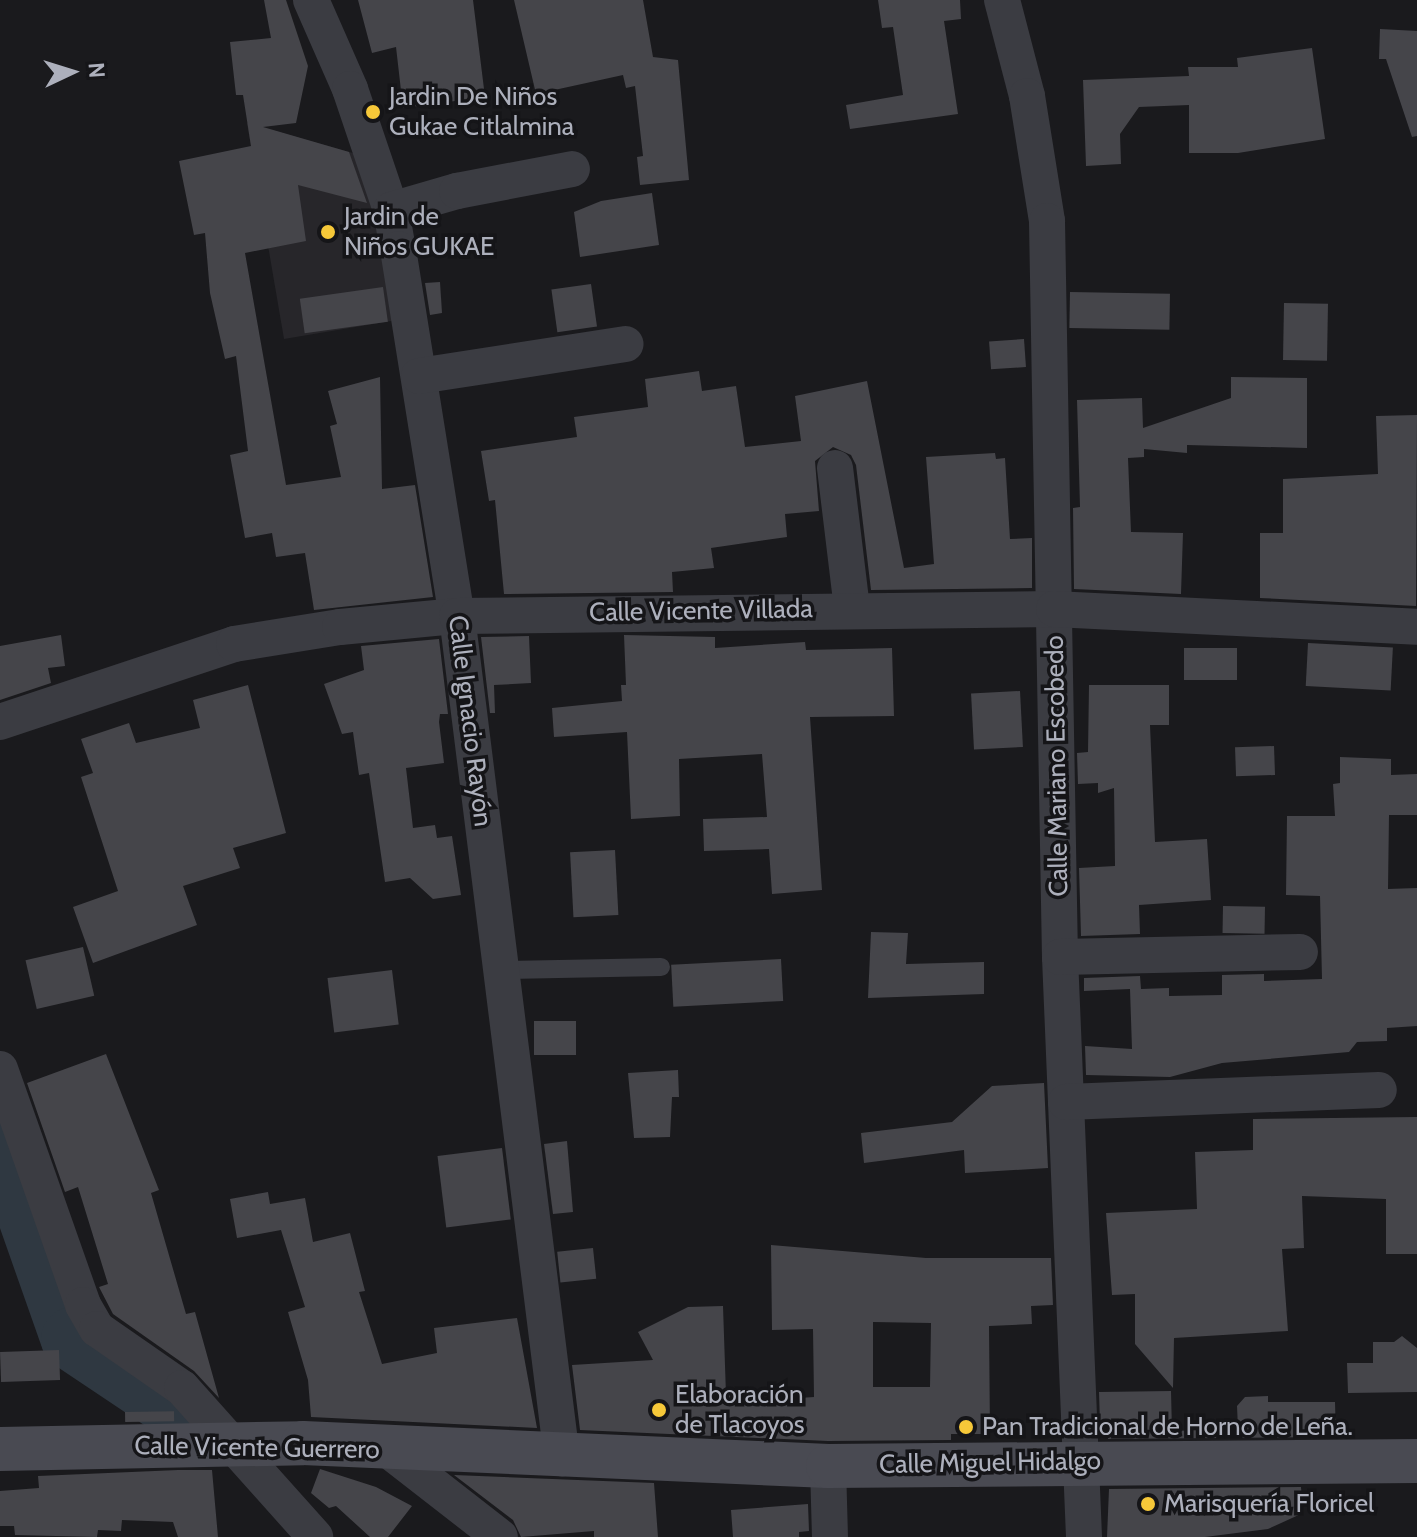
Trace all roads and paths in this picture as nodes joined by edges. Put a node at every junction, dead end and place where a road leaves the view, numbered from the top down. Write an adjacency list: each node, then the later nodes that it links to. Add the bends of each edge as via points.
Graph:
1 (311, 0): 4 (street, Calle Ignacio Rayón, via 350,89)
2 (1002, 0): 9 (street, Calle Mariano Escobedo, via 1027,96 1047,221)
3 (572, 169): 4 (street)
4 (391, 210): 6 (street, Calle Ignacio Rayón)
5 (626, 344): 6 (street)
6 (419, 376): 10 (street, Calle Ignacio Rayón)
7 (835, 468): 8 (street)
8 (852, 608): 9 (street, Calle Vicente Villada); 10 (street, Calle Vicente Villada)
9 (1054, 609): 11 (street, Calle Vicente Villada); 14 (street, Calle Mariano Escobedo)
10 (457, 616): 12 (street, Calle Vicente Villada, via 234,644); 16 (street, Calle Ignacio Rayón)
11 (1417, 627)
12 (0, 722)
13 (1300, 952): 14 (street)
14 (1060, 957): 19 (street, Calle Mariano Escobedo)
15 (661, 967): 16 (lane)
16 (502, 970): 23 (street, Calle Ignacio Rayón)
17 (0, 1069): 20 (street, via 83,1305 97,1329 182,1388)
18 (1379, 1090): 19 (street)
19 (1066, 1102): 24 (street, Calle Mariano Escobedo)
20 (232, 1445): 21 (main road, Calle Vicente Guerrero); 22 (main road, Calle Vicente Guerrero); 27 (street)
21 (0, 1449)
22 (387, 1449): 23 (main road, Calle Vicente Guerrero); 28 (street)
23 (562, 1458): 26 (main road, Calle Miguel Hidalgo)
24 (1083, 1461): 25 (main road, Calle Miguel Hidalgo); 26 (main road, Calle Miguel Hidalgo); 30 (street, Calle Mariano Escobedo)
25 (1417, 1461)
26 (828, 1466): 29 (street)
27 (315, 1537)
28 (500, 1537)
29 (830, 1537)
30 (1084, 1537)

